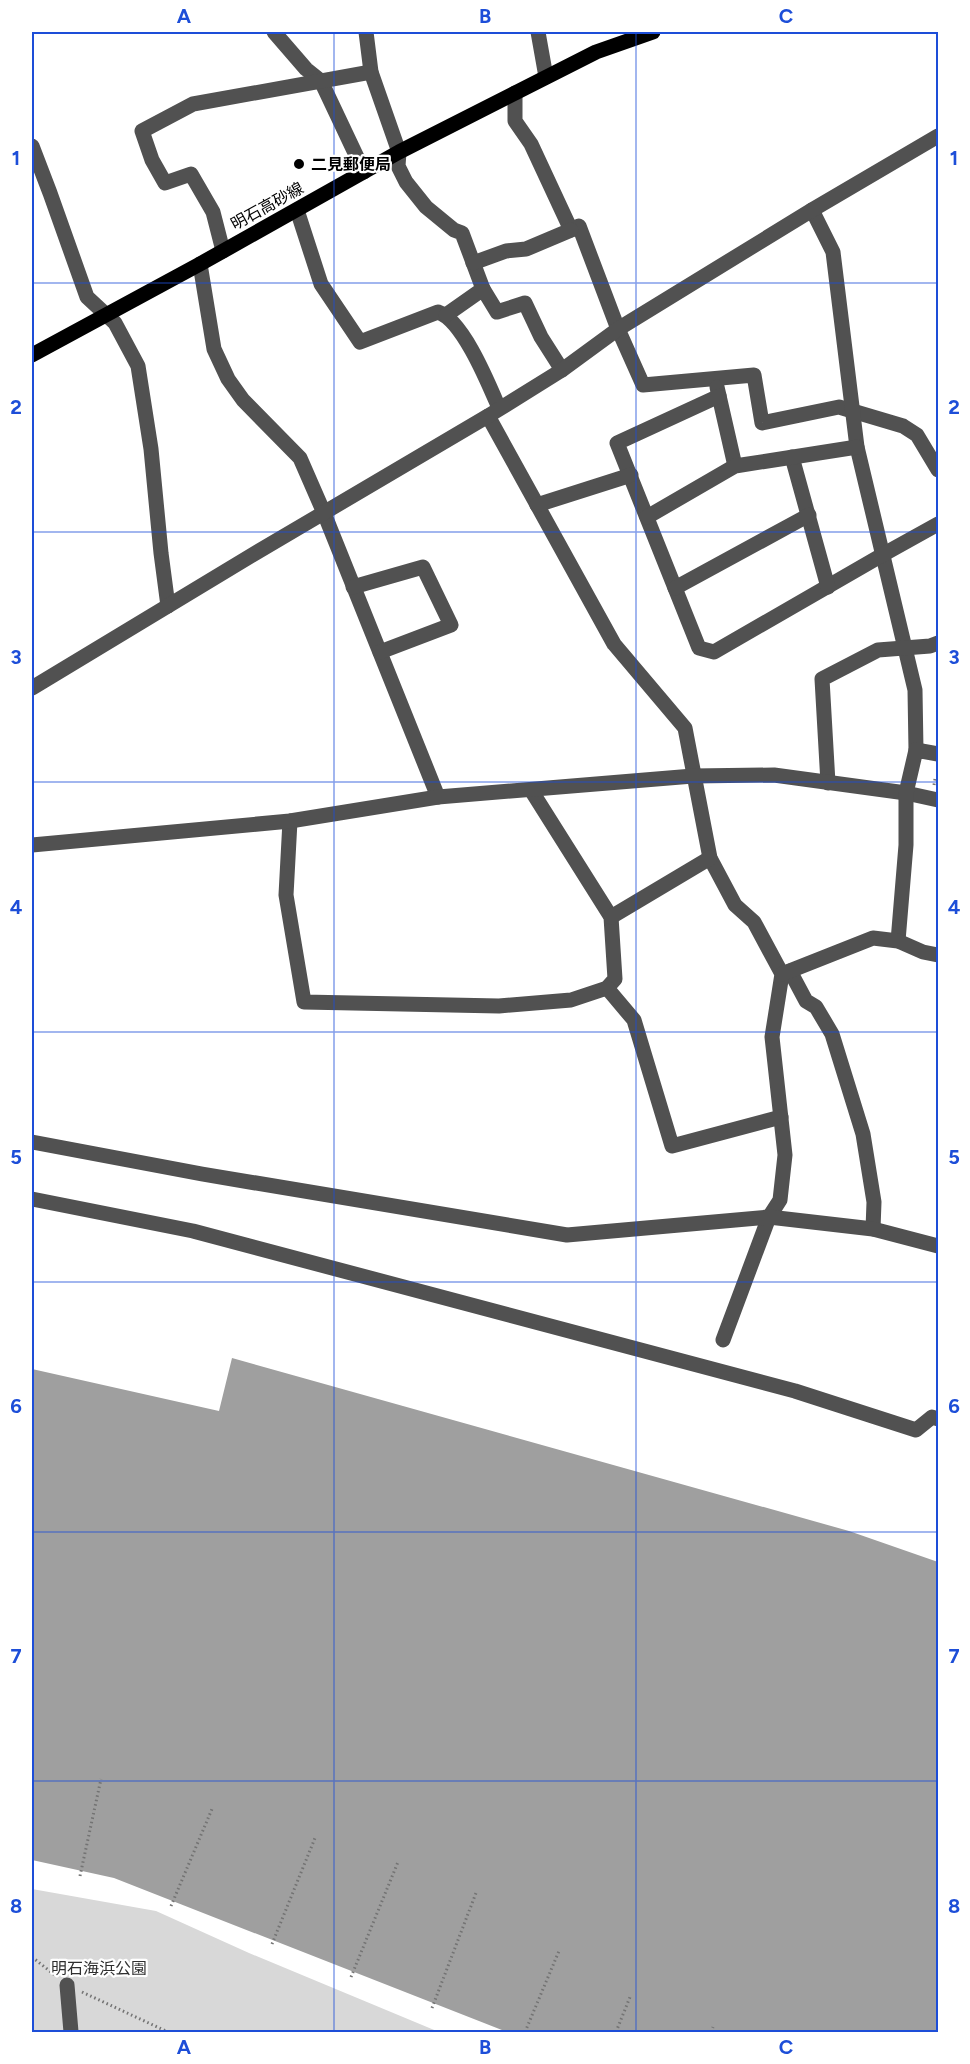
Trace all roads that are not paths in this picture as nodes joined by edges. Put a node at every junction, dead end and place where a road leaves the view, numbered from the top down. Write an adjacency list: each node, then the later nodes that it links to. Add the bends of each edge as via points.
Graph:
1 (274, 32): 7 (street)
2 (366, 32): 5 (street)
3 (538, 32): 6 (street)
4 (653, 32): 6 (main road, 明石高砂線, via 596,52)
5 (371, 72): 7 (street); 11 (street)
6 (546, 77): 8 (main road, 明石高砂線)
7 (321, 81): 12 (street); 16 (street, via 193,104 142,131 165,183 191,174 213,212)
8 (515, 93): 11 (main road, 明石高砂線); 15 (street, via 515,121 531,144)
9 (939, 136): 14 (street)
10 (32, 146): 20 (street, via 87,297)
11 (399, 152): 12 (main road, 明石高砂線); 17 (street, via 398,166 406,182 426,207 462,233)
12 (364, 172): 13 (main road, 明石高砂線)
13 (297, 210): 16 (main road, 明石高砂線); 21 (street, via 321,284 360,342 438,312)
14 (812, 210): 22 (street); 28 (street, via 833,252)
15 (571, 230): 17 (street, via 526,249 506,251); 22 (street, via 579,226)
16 (223, 251): 18 (main road, 明石高砂線)
17 (473, 263): 19 (street)
18 (200, 264): 20 (main road, 明石高砂線); 35 (street, via 214,350 228,379 243,400 300,458)
19 (483, 289): 21 (street); 24 (street, via 497,312 525,303)
20 (106, 315): 23 (main road, 明石高砂線); 43 (street, via 116,323 138,366)
21 (446, 315): 27 (street, via 481,366)
22 (618, 329): 24 (street); 25 (street, via 642,385)
23 (32, 355)
24 (562, 370): 27 (street)
25 (714, 378): 26 (street); 28 (street, via 754,375 762,423 839,406)
26 (719, 396): 31 (street); 33 (street, via 617,443)
27 (494, 412): 34 (street); 35 (street)
28 (852, 412): 29 (street); 32 (street, via 903,426 917,435)
29 (857, 447): 30 (street); 39 (street)
30 (792, 457): 31 (street); 36 (street)
31 (735, 466): 37 (street)
32 (939, 470)
33 (631, 475): 34 (street); 37 (street)
34 (537, 505): 50 (street, via 614,644 685,728)
35 (324, 513): 41 (street); 43 (street)
36 (809, 515): 40 (street); 42 (street)
37 (647, 517): 42 (street)
38 (939, 524): 39 (street)
39 (884, 554): 40 (street); 45 (street)
40 (828, 586): 42 (street, via 714,652 699,648)
41 (353, 587): 46 (street); 46 (street, via 423,567 450,625)
42 (675, 588)
43 (168, 606): 47 (street)
44 (939, 643): 45 (street)
45 (906, 648): 48 (street, via 915,690); 51 (street, via 879,650 822,679)
46 (380, 652): 54 (street)
47 (32, 688)
48 (916, 750): 49 (street); 53 (street)
49 (939, 754)
50 (693, 776): 51 (street, via 774,775); 52 (street); 58 (street)
51 (828, 783): 53 (street)
52 (531, 790): 54 (street); 59 (street)
53 (906, 794): 55 (street); 60 (street)
54 (438, 797): 56 (street)
55 (939, 801)
56 (290, 821): 57 (street); 63 (street, via 286,895 304,1002 499,1006 571,1000)
57 (32, 845)
58 (710, 858): 59 (street); 62 (street, via 735,904 754,922)
59 (611, 917): 63 (street, via 615,979)
60 (898, 941): 61 (street); 62 (street, via 873,938)
61 (939, 955)
62 (786, 973): 64 (street, via 772,1037); 68 (street, via 806,1001 816,1007 832,1034 863,1134 874,1202)
63 (607, 988): 64 (street, via 634,1020 672,1146)
64 (781, 1117): 67 (street, via 785,1155 780,1200)
65 (32, 1142): 67 (street, via 567,1235)
66 (32, 1199): 71 (street, via 193,1231 795,1391 916,1430 932,1417)
67 (769, 1217): 68 (street); 70 (street)
68 (873, 1229): 69 (street)
69 (939, 1246)
70 (723, 1340)
71 (939, 1419)
72 (67, 1985): 73 (street)
73 (71, 2032)

